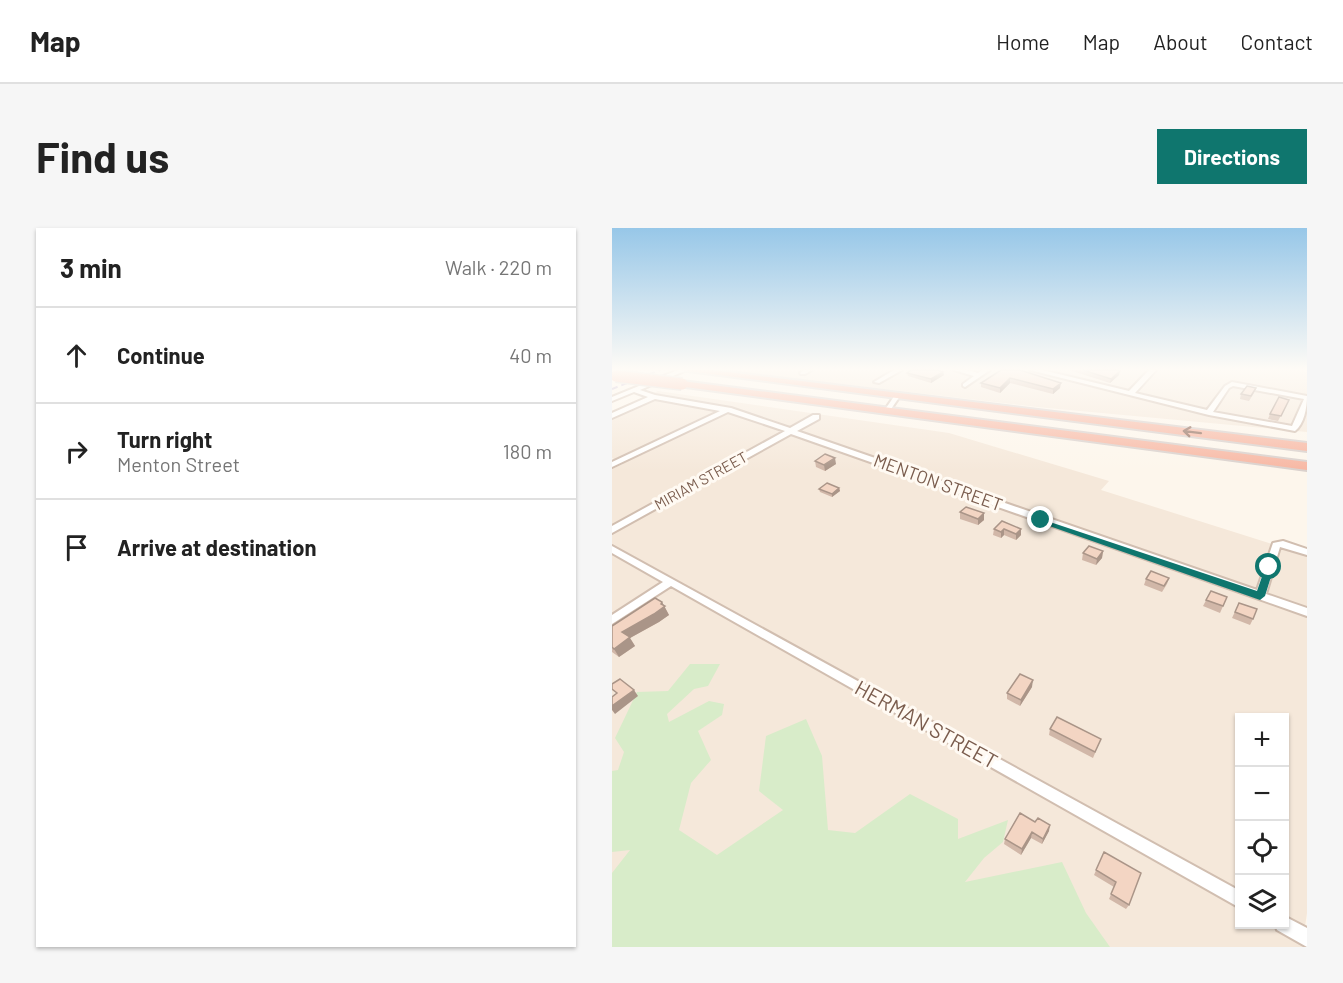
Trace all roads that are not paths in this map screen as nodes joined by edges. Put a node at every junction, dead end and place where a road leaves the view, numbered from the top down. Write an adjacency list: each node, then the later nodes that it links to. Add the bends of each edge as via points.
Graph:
1 (640, 404): 13 (street)
2 (692, 404): 9 (street, MENTON STREET)
3 (830, 404): 10 (highway, bridge)
4 (892, 404): 10 (street)
5 (958, 404): 16 (highway, one-way to 5)
6 (1174, 404): 11 (street)
7 (1215, 404): 11 (street)
8 (1305, 404): 11 (street, via 1295,429)
9 (729, 410): 15 (street, MENTON STREET); 17 (street)
10 (887, 411): 12 (highway)
11 (1209, 412)
12 (911, 415): 18 (highway); 19 (highway)
13 (612, 416)
14 (816, 417): 15 (street, MIRIAM STREET)
15 (790, 431): 20 (street, MIRIAM STREET); 24 (street, MENTON STREET)
16 (1307, 447)
17 (613, 464)
18 (1307, 466)
19 (1307, 475)
20 (612, 530)
21 (612, 549): 23 (street, HERMAN STREET)
22 (1307, 552): 24 (street, via 1276,545)
23 (670, 582): 26 (street); 27 (street, HERMAN STREET)
24 (1260, 596): 25 (street, MENTON STREET)
25 (1307, 612)
26 (612, 620)
27 (1235, 898)
28 (1289, 928): 29 (street)
29 (1307, 938)

